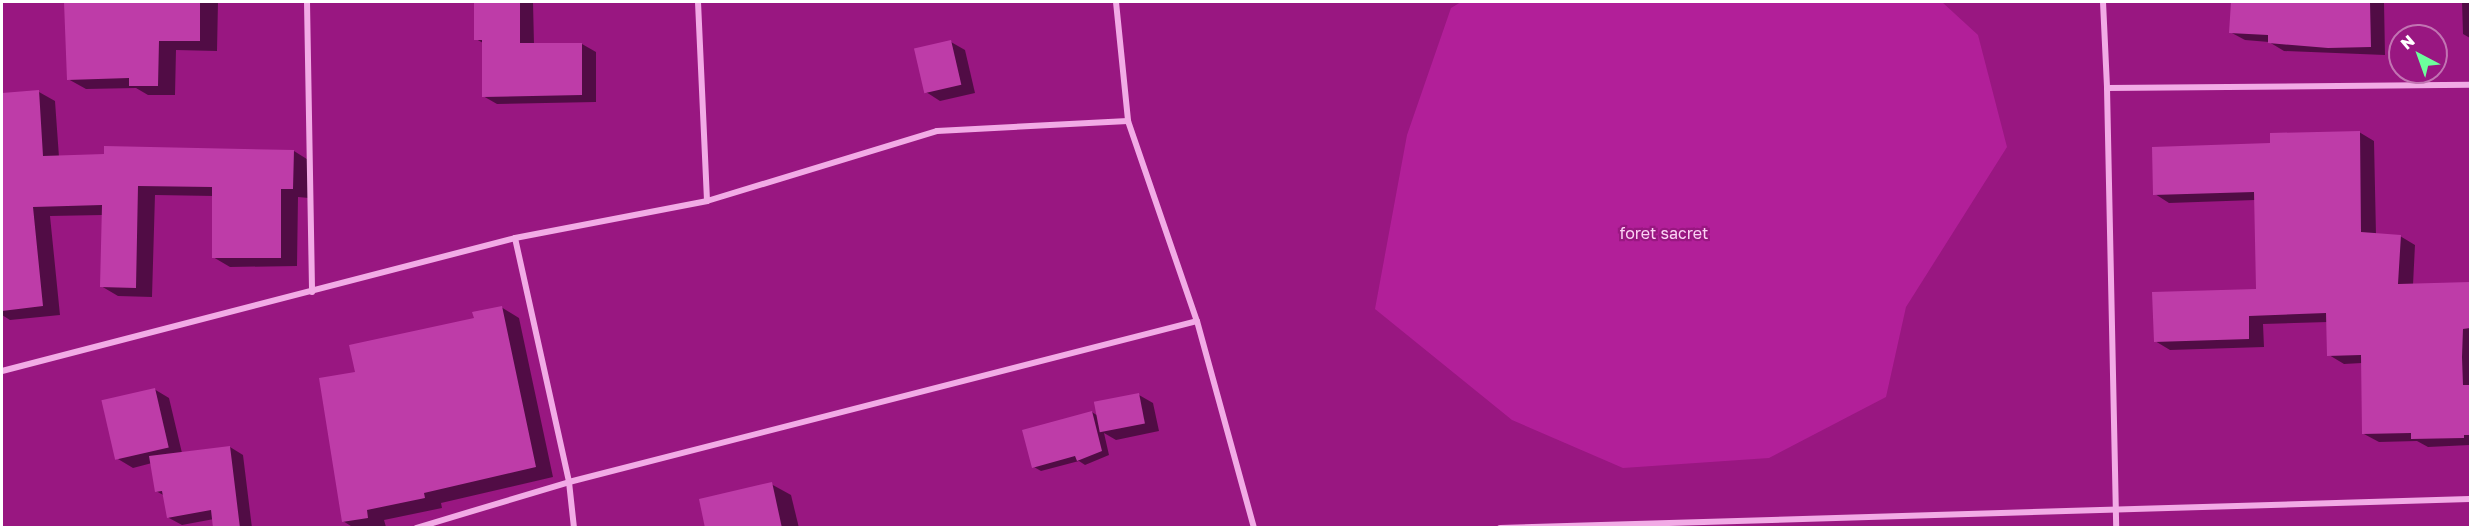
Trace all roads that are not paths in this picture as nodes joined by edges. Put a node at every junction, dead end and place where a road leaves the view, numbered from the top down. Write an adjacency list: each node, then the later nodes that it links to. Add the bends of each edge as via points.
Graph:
1 (307, 2): 10 (street)
2 (698, 2): 8 (street)
3 (1116, 2): 7 (street)
4 (2103, 2): 6 (street)
5 (2470, 85): 6 (street)
6 (2107, 88): 15 (street)
7 (1128, 121): 8 (street, via 937,131); 11 (street)
8 (706, 201): 9 (street)
9 (515, 238): 10 (street); 13 (street)
10 (312, 292): 12 (street)
11 (1197, 321): 13 (street); 18 (street)
12 (2, 371)
13 (569, 482): 16 (street); 17 (street)
14 (2470, 499): 15 (street)
15 (2116, 509): 19 (street); 20 (street)
16 (416, 528)
17 (574, 528)
18 (1254, 528)
19 (1500, 528)
20 (2116, 528)

